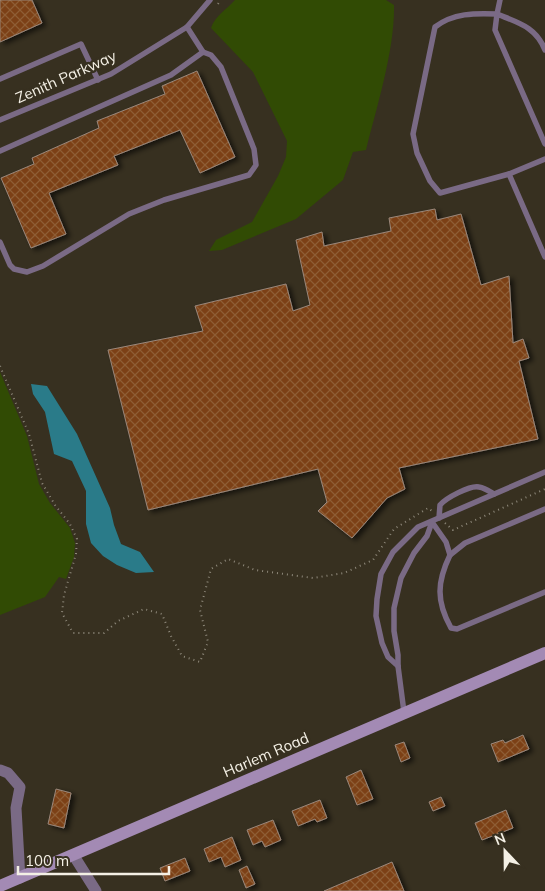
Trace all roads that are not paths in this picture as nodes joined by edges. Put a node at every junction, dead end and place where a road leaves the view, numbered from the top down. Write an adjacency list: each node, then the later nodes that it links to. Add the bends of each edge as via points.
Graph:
1 (210, 0): 4 (lane, Zenith Parkway)
2 (500, 0): 3 (lane)
3 (497, 14): 5 (lane, via 525,26 540,39); 10 (lane, via 495,30); 13 (lane, via 476,13 446,19 435,27 412,134 420,160 440,193)
4 (187, 27): 6 (lane); 8 (lane, Zenith Parkway)
5 (545, 50)
6 (203, 52): 11 (lane, via 171,76); 14 (lane, via 211,55 221,67 254,149 256,164 249,175 129,214 43,266 27,272 10,265)
7 (0, 79): 8 (lane, via 81,44)
8 (98, 80): 9 (lane, Zenith Parkway)
9 (0, 120)
10 (545, 144)
11 (0, 151)
12 (545, 159): 13 (lane)
13 (509, 174): 15 (lane)
14 (0, 242)
15 (545, 257)
16 (545, 472): 17 (lane)
17 (494, 494): 19 (lane); 19 (lane, via 477,486 470,488 444,500 440,505)
18 (545, 509): 21 (lane, via 465,543)
19 (439, 518): 20 (lane)
20 (432, 522): 21 (lane, via 446,542); 24 (lane, via 427,536 407,565 396,594 394,619); 24 (lane, via 418,527 404,539 381,574 376,599 378,626 388,657)
21 (450, 555): 22 (lane, via 442,572 439,594 443,613 451,628 457,629)
22 (545, 592)
23 (545, 653): 25 (main road, Harlem Road)
24 (398, 666): 25 (lane)
25 (404, 714): 27 (main road, Harlem Road)
26 (0, 770): 28 (street, via 8,773 20,787 16,808)
27 (74, 856): 28 (main road, Harlem Road); 30 (street)
28 (20, 878): 29 (main road, Harlem Road)
29 (0, 886)
30 (96, 891)

